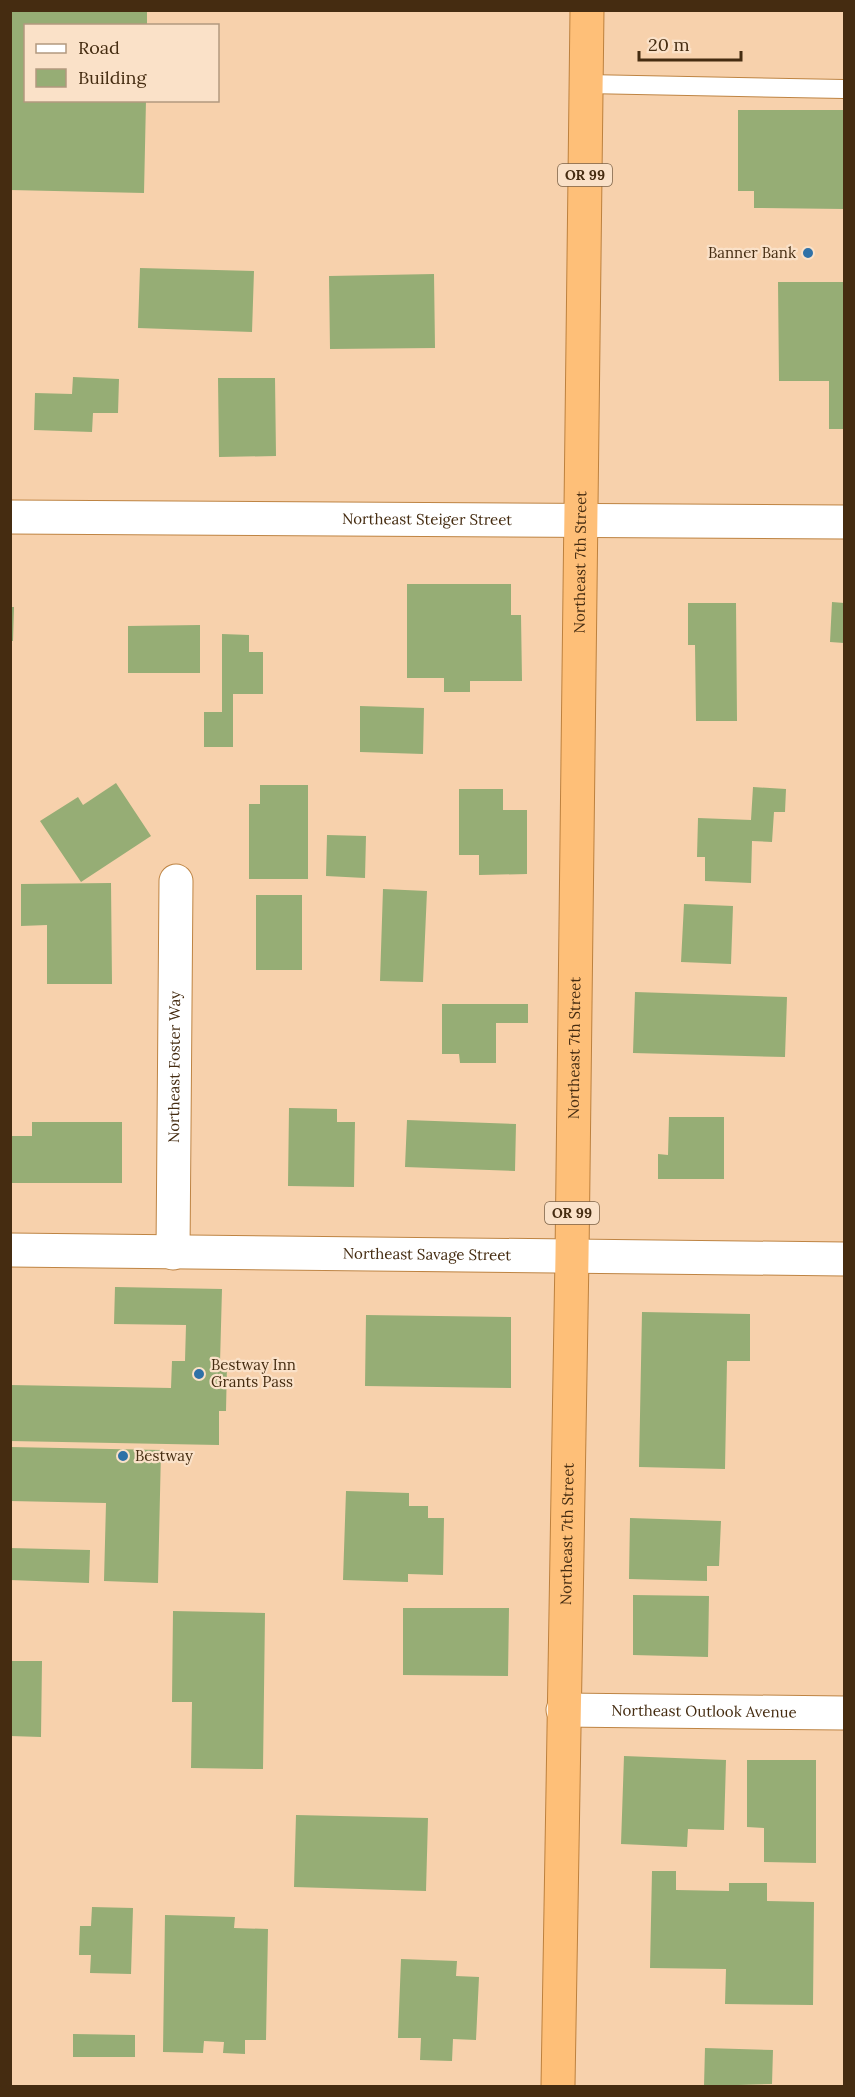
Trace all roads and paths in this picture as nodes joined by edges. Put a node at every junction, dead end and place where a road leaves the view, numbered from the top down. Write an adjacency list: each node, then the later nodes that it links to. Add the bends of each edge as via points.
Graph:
1 (587, 10): 2 (highway, Northeast 7th Street / OR 99)
2 (586, 84): 3 (lane); 5 (highway, Northeast 7th Street / OR 99)
3 (844, 89)
4 (10, 517): 5 (street, Northeast Steiger Street)
5 (579, 520): 6 (street, Northeast Steiger Street); 10 (highway, Northeast 7th Street / OR 99)
6 (844, 522)
7 (176, 881): 9 (street, Northeast Foster Way)
8 (10, 1250): 9 (street, Northeast Savage Street)
9 (173, 1252): 10 (street, Northeast Savage Street)
10 (572, 1256): 11 (street, Northeast Savage Street); 12 (highway, Northeast 7th Street / OR 99)
11 (844, 1259)
12 (563, 1710): 13 (street, Northeast Outlook Avenue); 14 (highway, Northeast 7th Street / OR 99)
13 (844, 1713)
14 (558, 2086)

